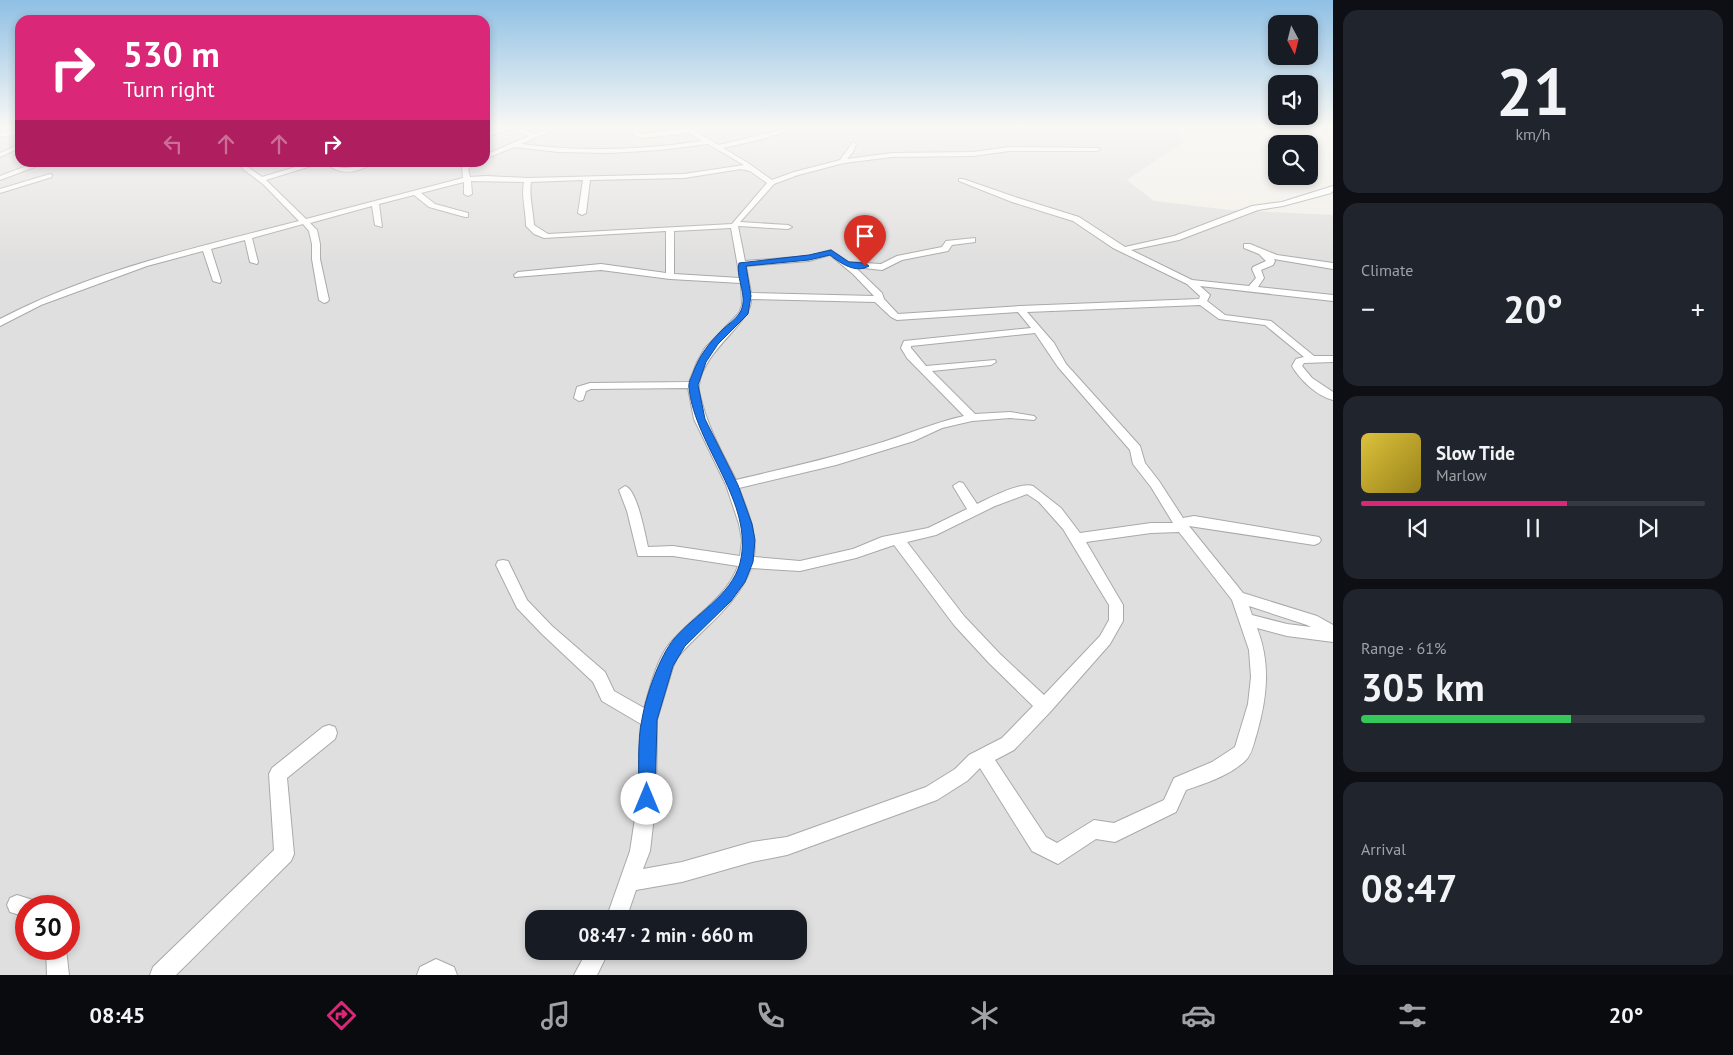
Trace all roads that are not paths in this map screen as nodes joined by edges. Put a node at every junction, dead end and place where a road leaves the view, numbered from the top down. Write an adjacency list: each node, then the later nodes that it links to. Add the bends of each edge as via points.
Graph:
1 (13, 174): 9 (street)
2 (252, 174): 12 (street)
3 (282, 174): 12 (street)
4 (464, 174): 11 (street)
5 (702, 174): 10 (street)
6 (757, 174): 15 (street)
7 (795, 174): 15 (street)
8 (50, 176): 16 (street)
9 (0, 178)
10 (587, 178): 13 (street); 21 (street)
11 (468, 179): 13 (street); 18 (street); 19 (street)
12 (260, 180): 23 (street)
13 (528, 180): 27 (street, via 525,197 529,204 530,226 547,236)
14 (961, 180): 32 (street, via 1076,219)
15 (771, 183): 25 (street)
16 (0, 191)
17 (1331, 191): 32 (street, via 1255,208 1176,238 1132,247)
18 (416, 192): 20 (street); 22 (street, via 429,205)
19 (468, 194)
20 (375, 202): 23 (street); 24 (street)
21 (582, 213)
22 (465, 215)
23 (303, 221): 28 (street); 46 (street, via 313,230)
24 (379, 225)
25 (735, 225): 26 (street); 27 (street); 35 (street)
26 (788, 227)
27 (670, 228): 39 (street)
28 (248, 236): 30 (street); 34 (street)
29 (972, 240): 36 (street, via 949,243 945,249 900,258 882,267)
30 (206, 246): 40 (street); 50 (street, via 112,274 38,303)
31 (1247, 246): 33 (street)
32 (1127, 251): 42 (street)
33 (1263, 254): 37 (street); 43 (street, via 1271,261 1256,269 1260,278)
34 (254, 262)
35 (742, 264): 36 (street, via 809,258 831,252); 41 (street)
36 (847, 264): 47 (street, via 879,294)
37 (1333, 266)
38 (518, 275): 39 (street, via 601,267)
39 (670, 276): 41 (street)
40 (217, 281)
41 (745, 281): 44 (street)
42 (1190, 282): 43 (street); 48 (street, via 1205,295)
43 (1252, 288): 45 (street)
44 (747, 296): 47 (street); 56 (street, via 744,314 709,350)
45 (1333, 298)
46 (324, 300)
47 (879, 300): 49 (street, via 897,317)
48 (1202, 302): 49 (street); 52 (street, via 1222,317 1268,323)
49 (1020, 309): 51 (street)
50 (0, 323)
51 (1038, 330): 55 (street, via 907,343 906,348); 65 (street, via 1062,365 1136,449 1139,464)
52 (1312, 359): 53 (street); 58 (street, via 1300,361 1299,370)
53 (1333, 359)
54 (991, 362): 55 (street)
55 (924, 369): 59 (street)
56 (693, 385): 57 (street, via 590,386 581,389); 61 (street, via 700,419)
57 (579, 398)
58 (1333, 398)
59 (972, 418): 60 (street, via 1010,415); 61 (street, via 939,425 910,438 832,462)
60 (1030, 418)
61 (732, 485): 69 (street, via 749,540)
62 (959, 486): 64 (street)
63 (625, 490): 69 (street, via 643,552 673,551)
64 (974, 510): 66 (street, via 1029,489 1048,501); 67 (street, via 931,532)
65 (1181, 525): 66 (street); 68 (street, via 1194,521); 71 (street)
66 (1076, 538): 74 (street, via 1116,605 1116,621 1104,640)
67 (897, 539): 69 (street, via 800,566); 74 (street, via 948,607 1001,667)
68 (1314, 540)
69 (746, 562): 75 (street, via 740,579 727,597 680,642 672,654)
70 (503, 565): 75 (street, via 522,604 599,676 608,696)
71 (1238, 596): 72 (street); 73 (street, via 1312,620)
72 (1247, 620): 73 (street, via 1287,630); 77 (street, via 1255,639 1261,678 1241,753 1212,772 1180,784 1170,806 1115,834 1094,829 1058,854 1039,844)
73 (1333, 634)
74 (1045, 706): 77 (street, via 1008,744)
75 (649, 720): 78 (street, via 644,827)
76 (329, 733): 83 (street, via 278,774 284,854)
77 (983, 757): 78 (street, via 930,794 834,830 787,846 752,852 682,872)
78 (630, 881): 79 (street)
79 (619, 910)
80 (57, 960): 82 (street)
81 (594, 960): 86 (street)
82 (58, 975)
83 (161, 975)
84 (428, 975): 85 (street, via 436,970)
85 (446, 975)
86 (585, 975)

